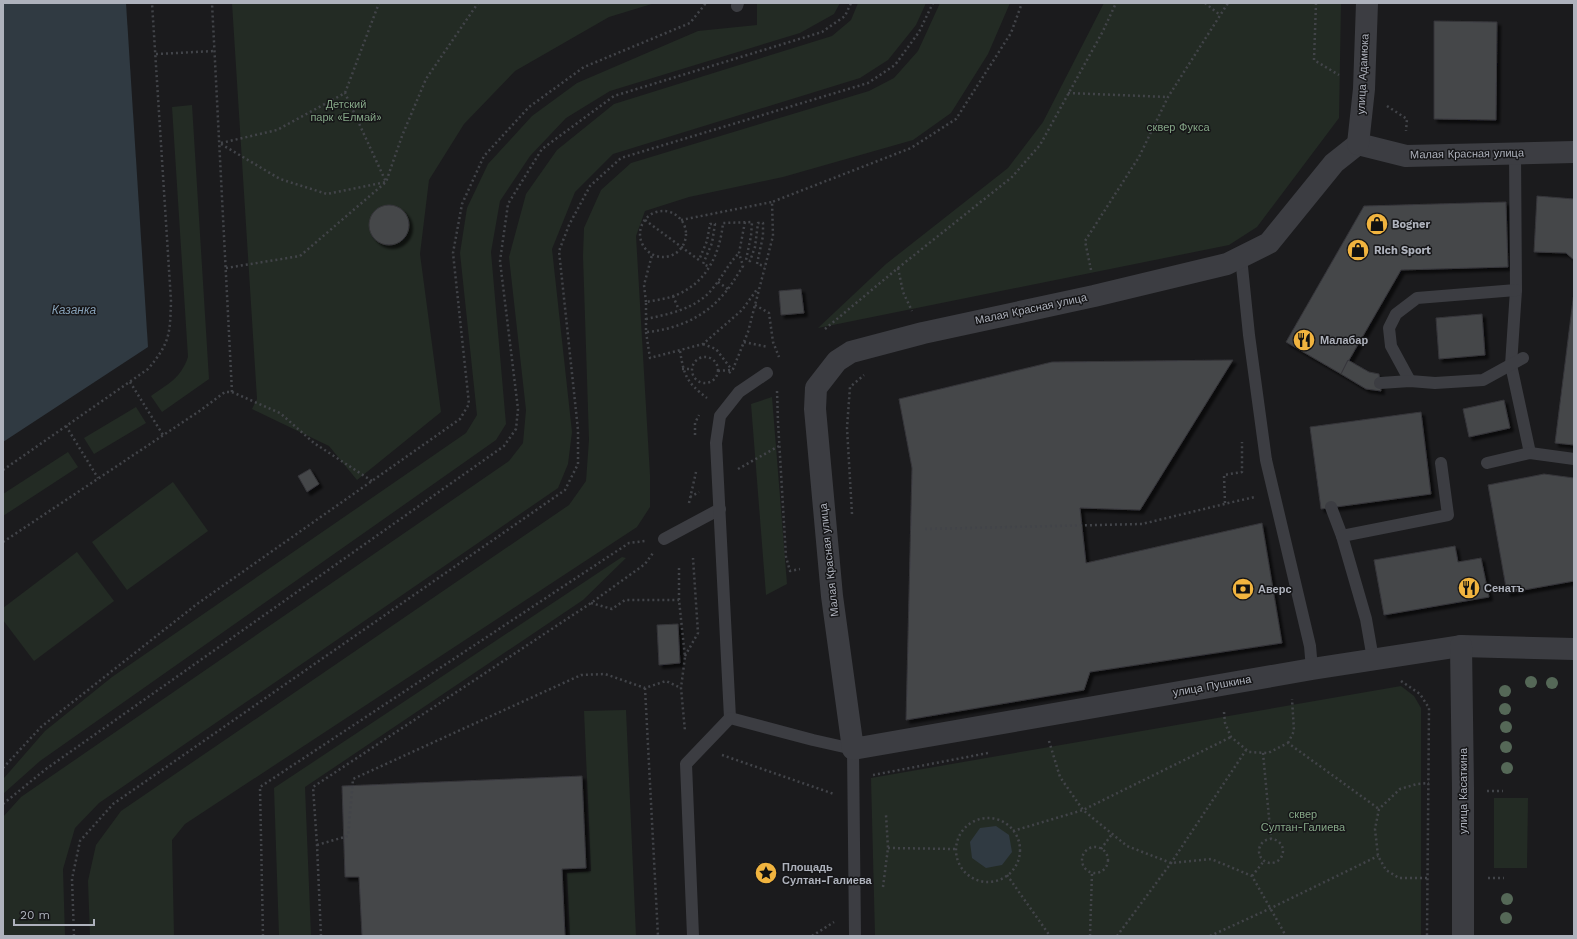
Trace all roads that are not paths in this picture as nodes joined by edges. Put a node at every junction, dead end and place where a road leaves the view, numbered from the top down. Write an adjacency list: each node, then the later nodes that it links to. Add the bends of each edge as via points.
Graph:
1 (1367, 3): 2 (street, улица Адамюка, via 1364,89)
2 (1358, 144): 4 (street, Малая Красная улица, via 1406,156); 5 (street, Малая Красная улица, via 1334,163 1269,243)
3 (1574, 152): 4 (street, Малая Красная улица)
4 (1516, 153): 6 (lane)
5 (1241, 257): 23 (lane, via 1266,460 1309,640); 25 (street, Малая Красная улица, via 1227,264 1094,296 923,333 851,352 837,361 816,388 815,409 832,596)
6 (1516, 290): 8 (lane); 10 (lane, via 1417,298 1396,314 1389,328 1391,346)
7 (1523, 358): 8 (lane)
8 (1511, 365): 10 (lane, via 1483,380); 12 (lane)
9 (767, 373): 17 (lane, via 739,392 720,416 716,443)
10 (1410, 381): 11 (lane)
11 (1380, 382)
12 (1530, 453): 13 (lane); 15 (lane)
13 (1574, 459)
14 (1441, 463): 18 (lane, via 1448,515)
15 (1487, 463)
16 (1330, 507): 18 (lane)
17 (720, 509): 19 (lane); 24 (lane)
18 (1342, 536): 22 (lane, via 1366,619)
19 (664, 539)
20 (1461, 646): 21 (street, улица Пушкина); 22 (street, улица Пушкина); 28 (street, улица Касаткина)
21 (1574, 649)
22 (1373, 659): 23 (street, улица Пушкина)
23 (1312, 669): 25 (street, улица Пушкина)
24 (730, 718): 25 (lane); 26 (lane, via 686,764)
25 (853, 749): 27 (lane)
26 (693, 936)
27 (855, 936)
28 (1463, 936)

